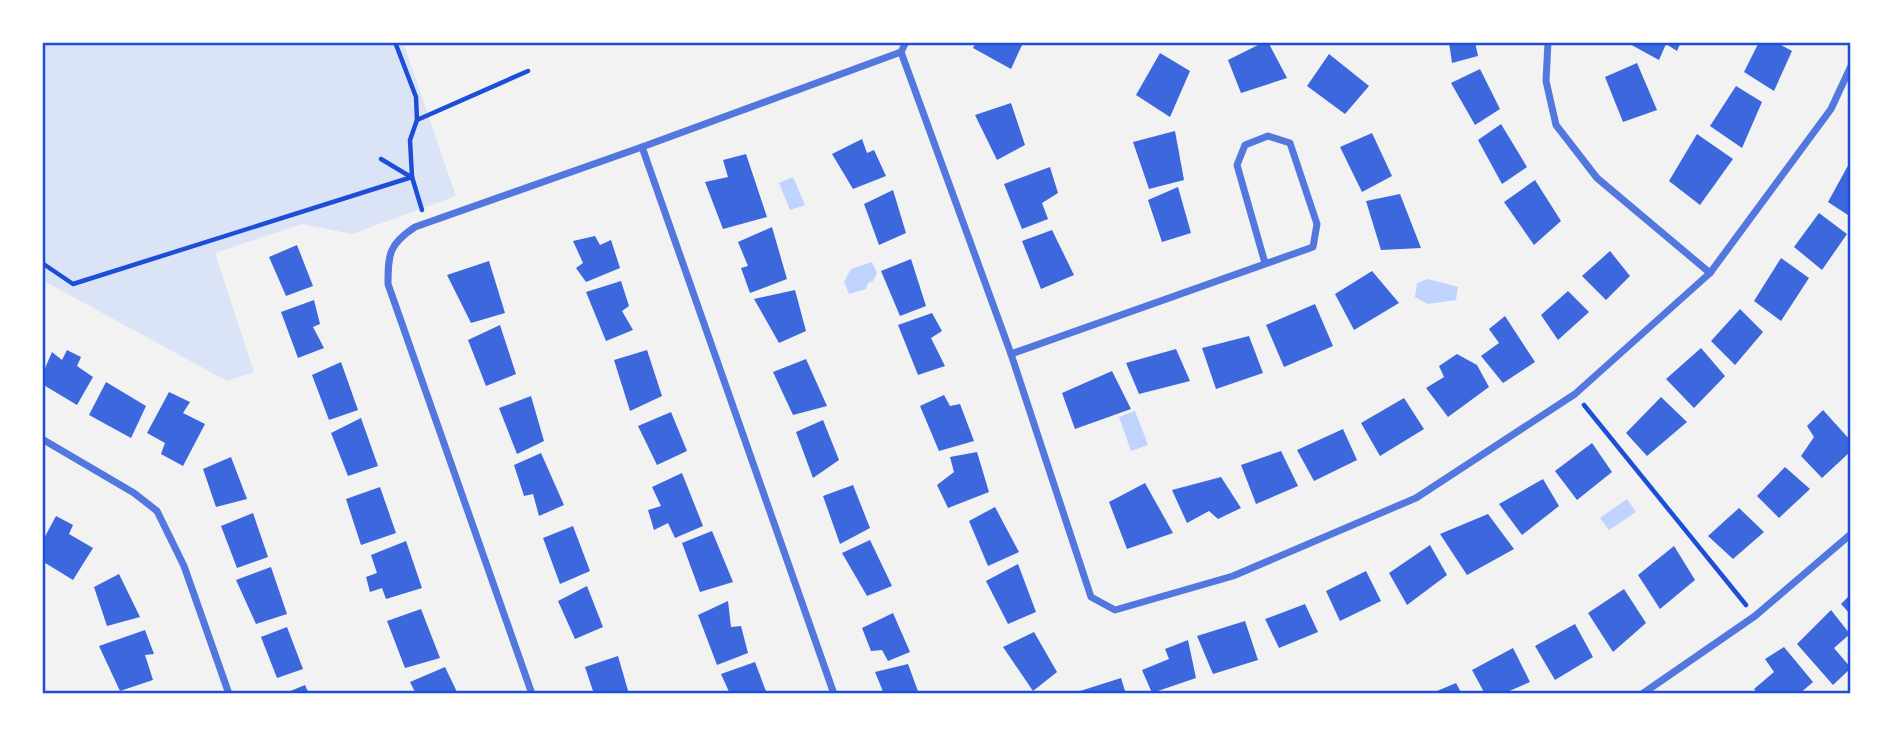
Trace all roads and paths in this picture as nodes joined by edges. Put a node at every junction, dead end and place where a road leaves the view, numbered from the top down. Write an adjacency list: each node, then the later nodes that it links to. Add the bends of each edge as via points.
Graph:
1 (395, 42): 7 (path, via 416,97)
2 (906, 42): 4 (street)
3 (1548, 42): 14 (street, via 1546,81 1556,125 1597,177)
4 (901, 52): 8 (street); 15 (street)
5 (1851, 66): 14 (street, via 1831,108)
6 (528, 71): 7 (path)
7 (417, 120): 10 (path, via 410,139)
8 (642, 147): 11 (street); 22 (street)
9 (381, 159): 10 (path)
10 (412, 177): 11 (path); 12 (path, via 73,284)
11 (426, 223): 21 (street, via 398,237 388,256 388,284)
12 (42, 263)
13 (1265, 263): 13 (street, via 1313,247 1317,224 1290,144 1268,136 1245,145 1237,165); 15 (street)
14 (1710, 273): 16 (street)
15 (1011, 354): 16 (street, via 1091,597 1115,610 1233,576 1416,498)
16 (1576, 394): 19 (path)
17 (42, 439): 20 (street, via 157,511 184,566)
18 (1851, 534): 19 (street)
19 (1755, 616): 23 (street)
20 (229, 694)
21 (531, 694)
22 (834, 694)
23 (1642, 694)

